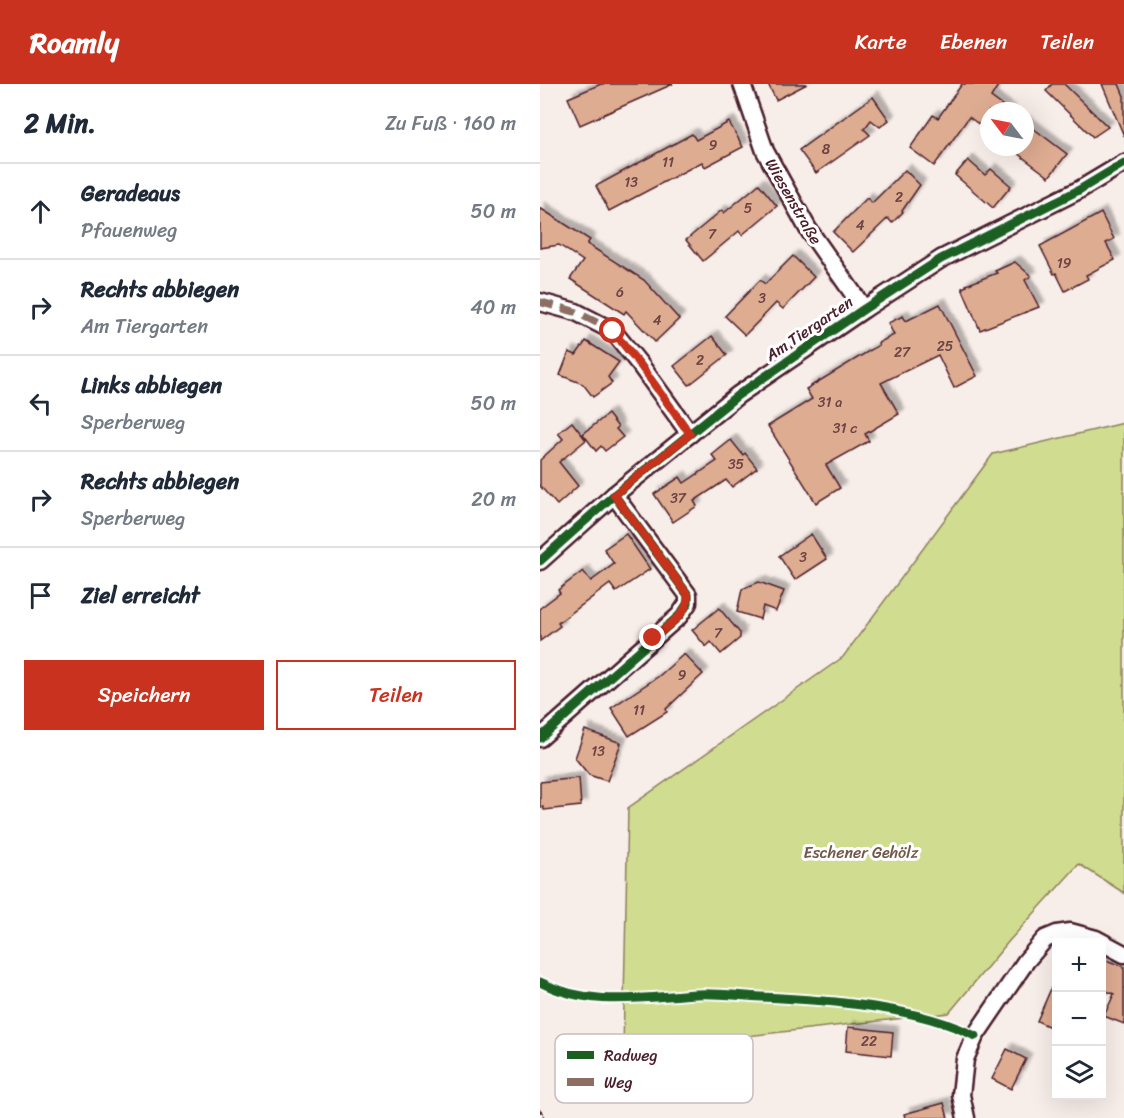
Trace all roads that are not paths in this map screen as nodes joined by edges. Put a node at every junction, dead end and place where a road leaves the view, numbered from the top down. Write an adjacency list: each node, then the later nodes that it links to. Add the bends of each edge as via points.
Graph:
1 (742, 84): 4 (street, Wiesenstraße, via 765,151 808,229)
2 (1124, 163): 4 (street, Am Tiergarten, via 1079,190 940,259)
3 (540, 302): 5 (street, via 576,312 613,331)
4 (864, 309): 5 (street, Am Tiergarten, via 738,395)
5 (690, 434): 6 (street, Am Tiergarten)
6 (614, 495): 7 (street, Am Tiergarten); 8 (street, via 688,595 688,603 679,616)
7 (540, 561)
8 (540, 738)
9 (1124, 954): 10 (street, via 1096,939 1070,932 1045,939 975,1036 965,1059 961,1095)
10 (966, 1118)

